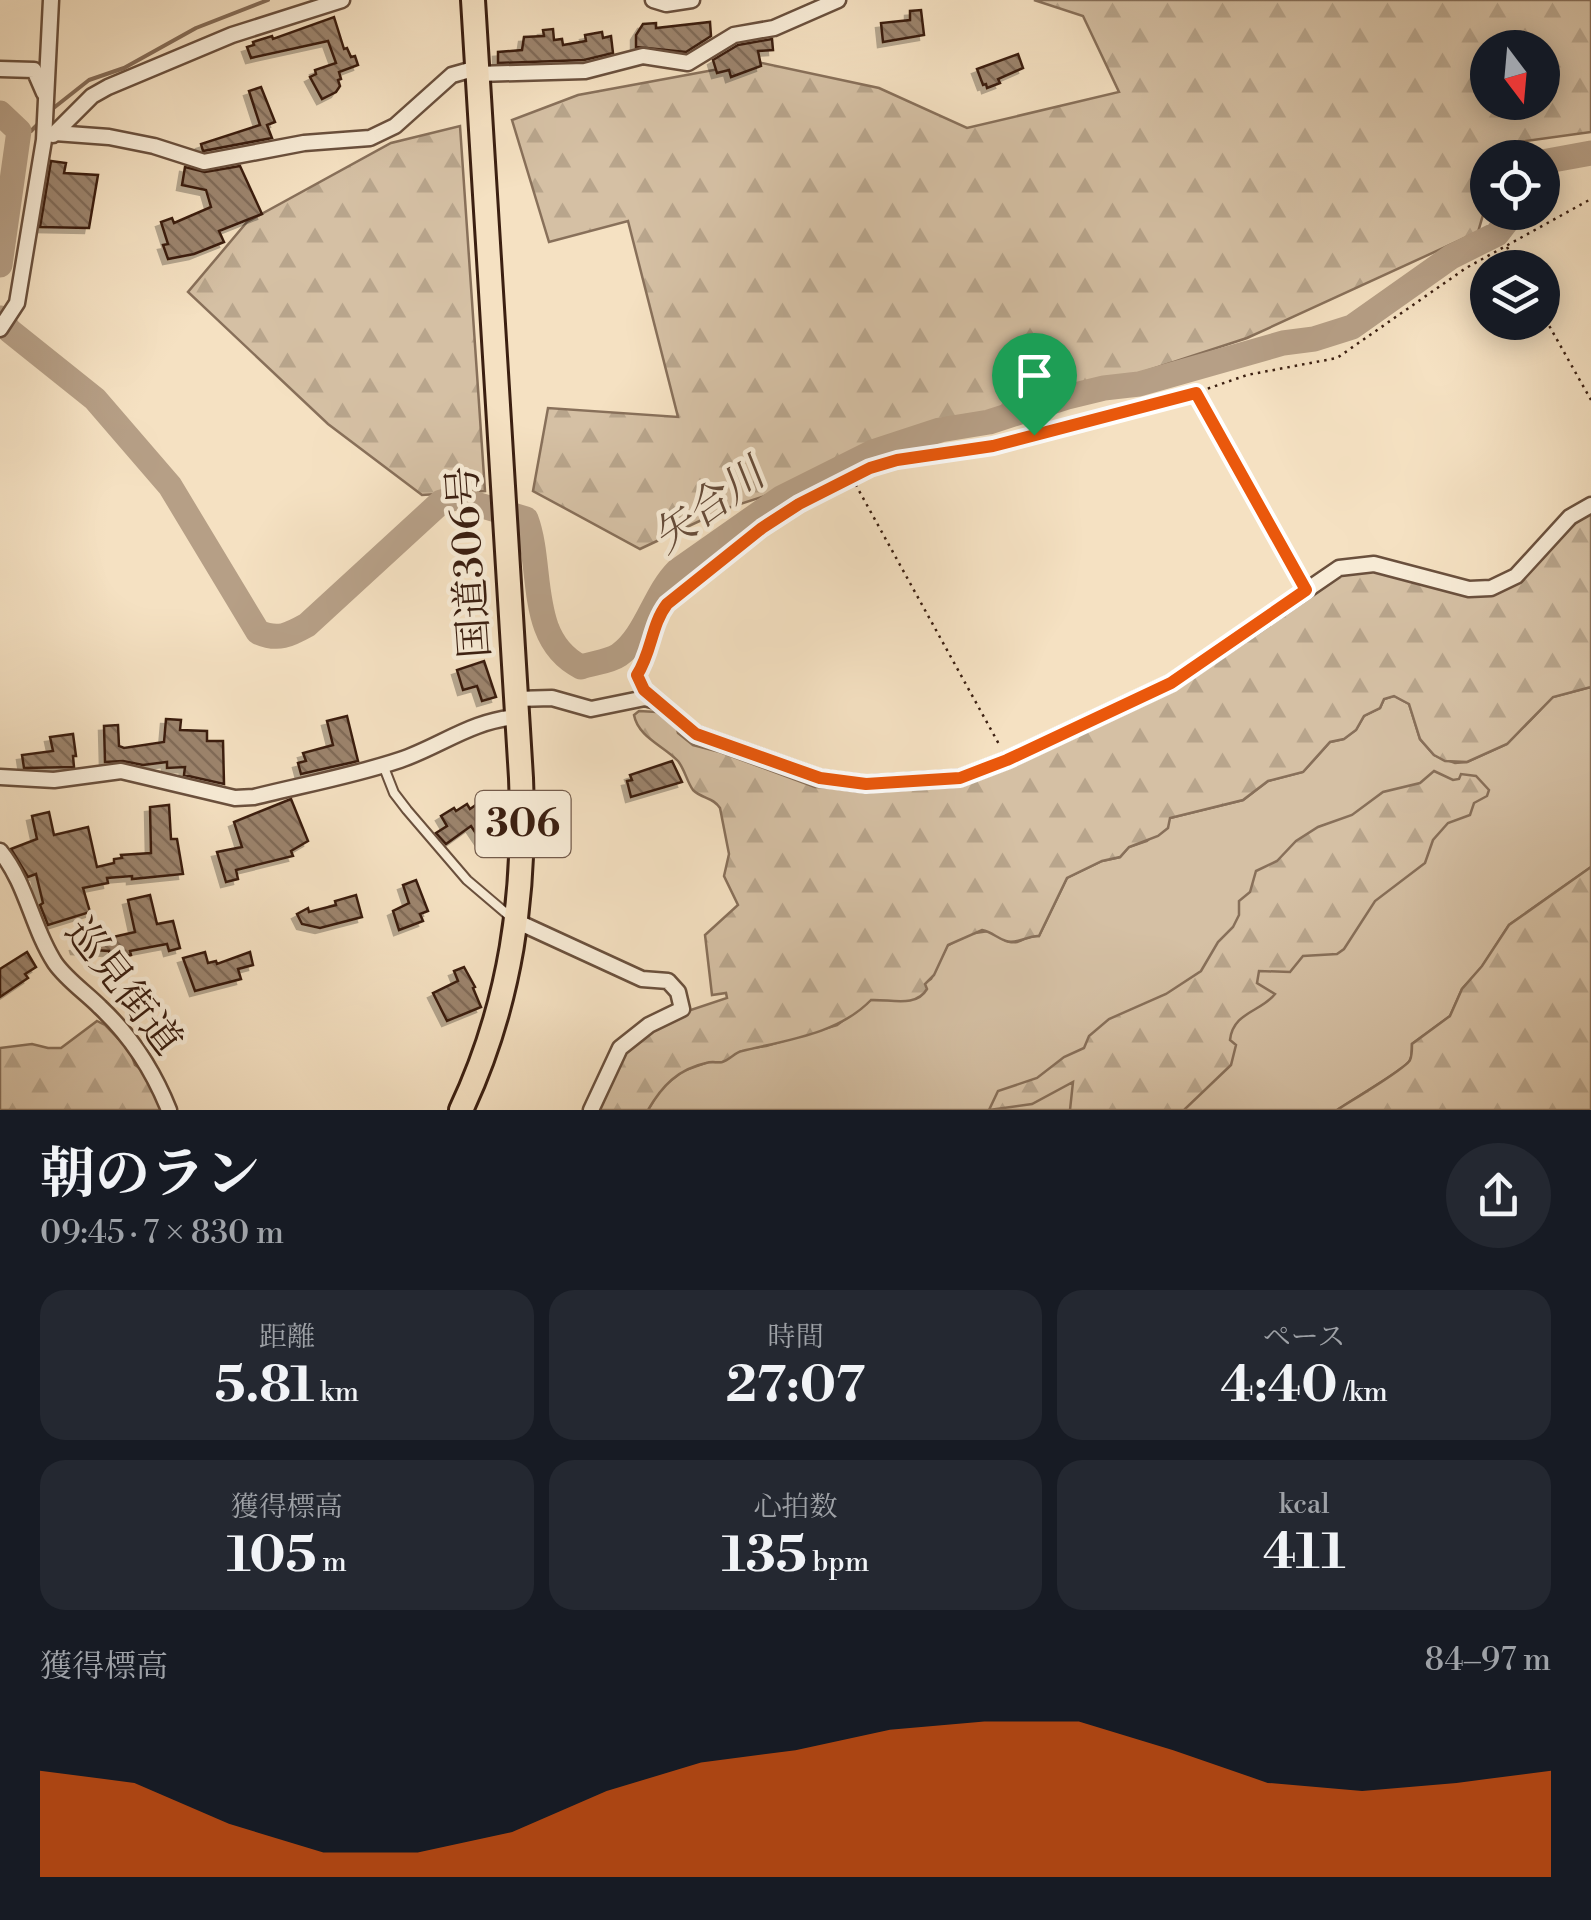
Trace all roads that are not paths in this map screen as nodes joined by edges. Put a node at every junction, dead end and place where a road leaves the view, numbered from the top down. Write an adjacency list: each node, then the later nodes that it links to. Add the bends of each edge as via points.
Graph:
1 (51, 0): 9 (street)
2 (342, 0): 10 (street, via 232,35 108,87)
3 (473, 0): 8 (highway, 国道306号 / 306)
4 (653, 0): 5 (street)
5 (692, 0)
6 (838, 0): 8 (street, via 774,28 734,34 688,63 643,56 585,71)
7 (0, 69): 9 (street, via 34,70)
8 (477, 71): 10 (street, via 452,75 395,126 370,138 204,162 109,137); 13 (highway, 国道306号 / 306)
9 (47, 101): 10 (street)
10 (48, 135): 11 (street, via 17,303)
11 (1, 328)
12 (1591, 505): 13 (street, via 1570,517 1516,576 1491,588 1469,589 1374,564 1339,568 1171,683 960,778 866,784 820,778 696,734 656,702 634,698 591,709 552,698)
13 (517, 708): 14 (street); 17 (highway, 国道306号 / 306, via 523,852)
14 (383, 765): 15 (street, via 243,798 122,771 54,780); 17 (lane, via 394,793 467,880)
15 (0, 777)
16 (0, 850): 18 (street, 巡見街道, via 58,967 145,1058)
17 (518, 922): 19 (highway, 国道306号 / 306, via 495,1024); 20 (street, via 642,979 668,981 678,992 682,1010 620,1048)
18 (169, 1110)
19 (462, 1110)
20 (592, 1110)

